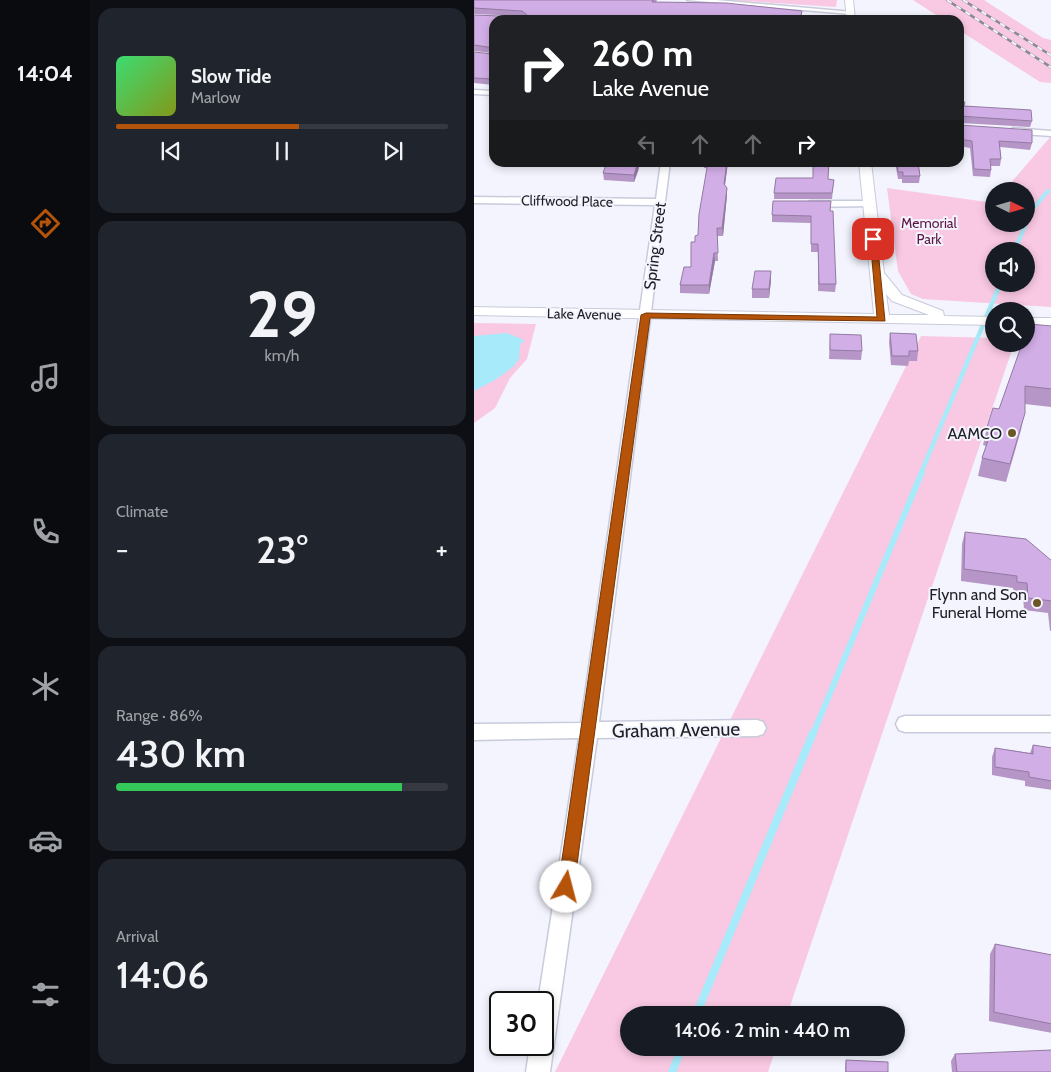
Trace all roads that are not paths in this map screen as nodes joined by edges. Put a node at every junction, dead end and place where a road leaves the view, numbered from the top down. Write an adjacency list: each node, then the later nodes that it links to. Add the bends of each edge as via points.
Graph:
1 (690, 0): 3 (street)
2 (849, 0): 4 (street)
3 (840, 15)
4 (850, 15)
5 (474, 92): 6 (street)
6 (489, 93)
7 (1005, 130): 8 (street)
8 (1051, 134)
9 (665, 167): 12 (street, Spring Street)
10 (865, 167): 14 (street)
11 (474, 200): 12 (street, Cliffwood Place)
12 (660, 202): 17 (street, Spring Street)
13 (803, 204): 14 (street)
14 (869, 204): 15 (street)
15 (877, 274): 18 (street); 19 (street, via 893,294 909,304)
16 (474, 311): 17 (street, Lake Avenue)
17 (646, 315): 18 (street, Lake Avenue); 25 (street, Spring Street)
18 (882, 320): 19 (street, Lake Avenue)
19 (969, 320): 20 (street, Lake Avenue)
20 (985, 321)
21 (905, 724): 22 (street)
22 (1051, 724)
23 (757, 728): 25 (street, Graham Avenue)
24 (474, 732): 25 (street, Graham Avenue)
25 (589, 732): 26 (street, Spring Street)
26 (551, 991)
27 (541, 1056): 28 (street, Spring Street)
28 (538, 1072)

